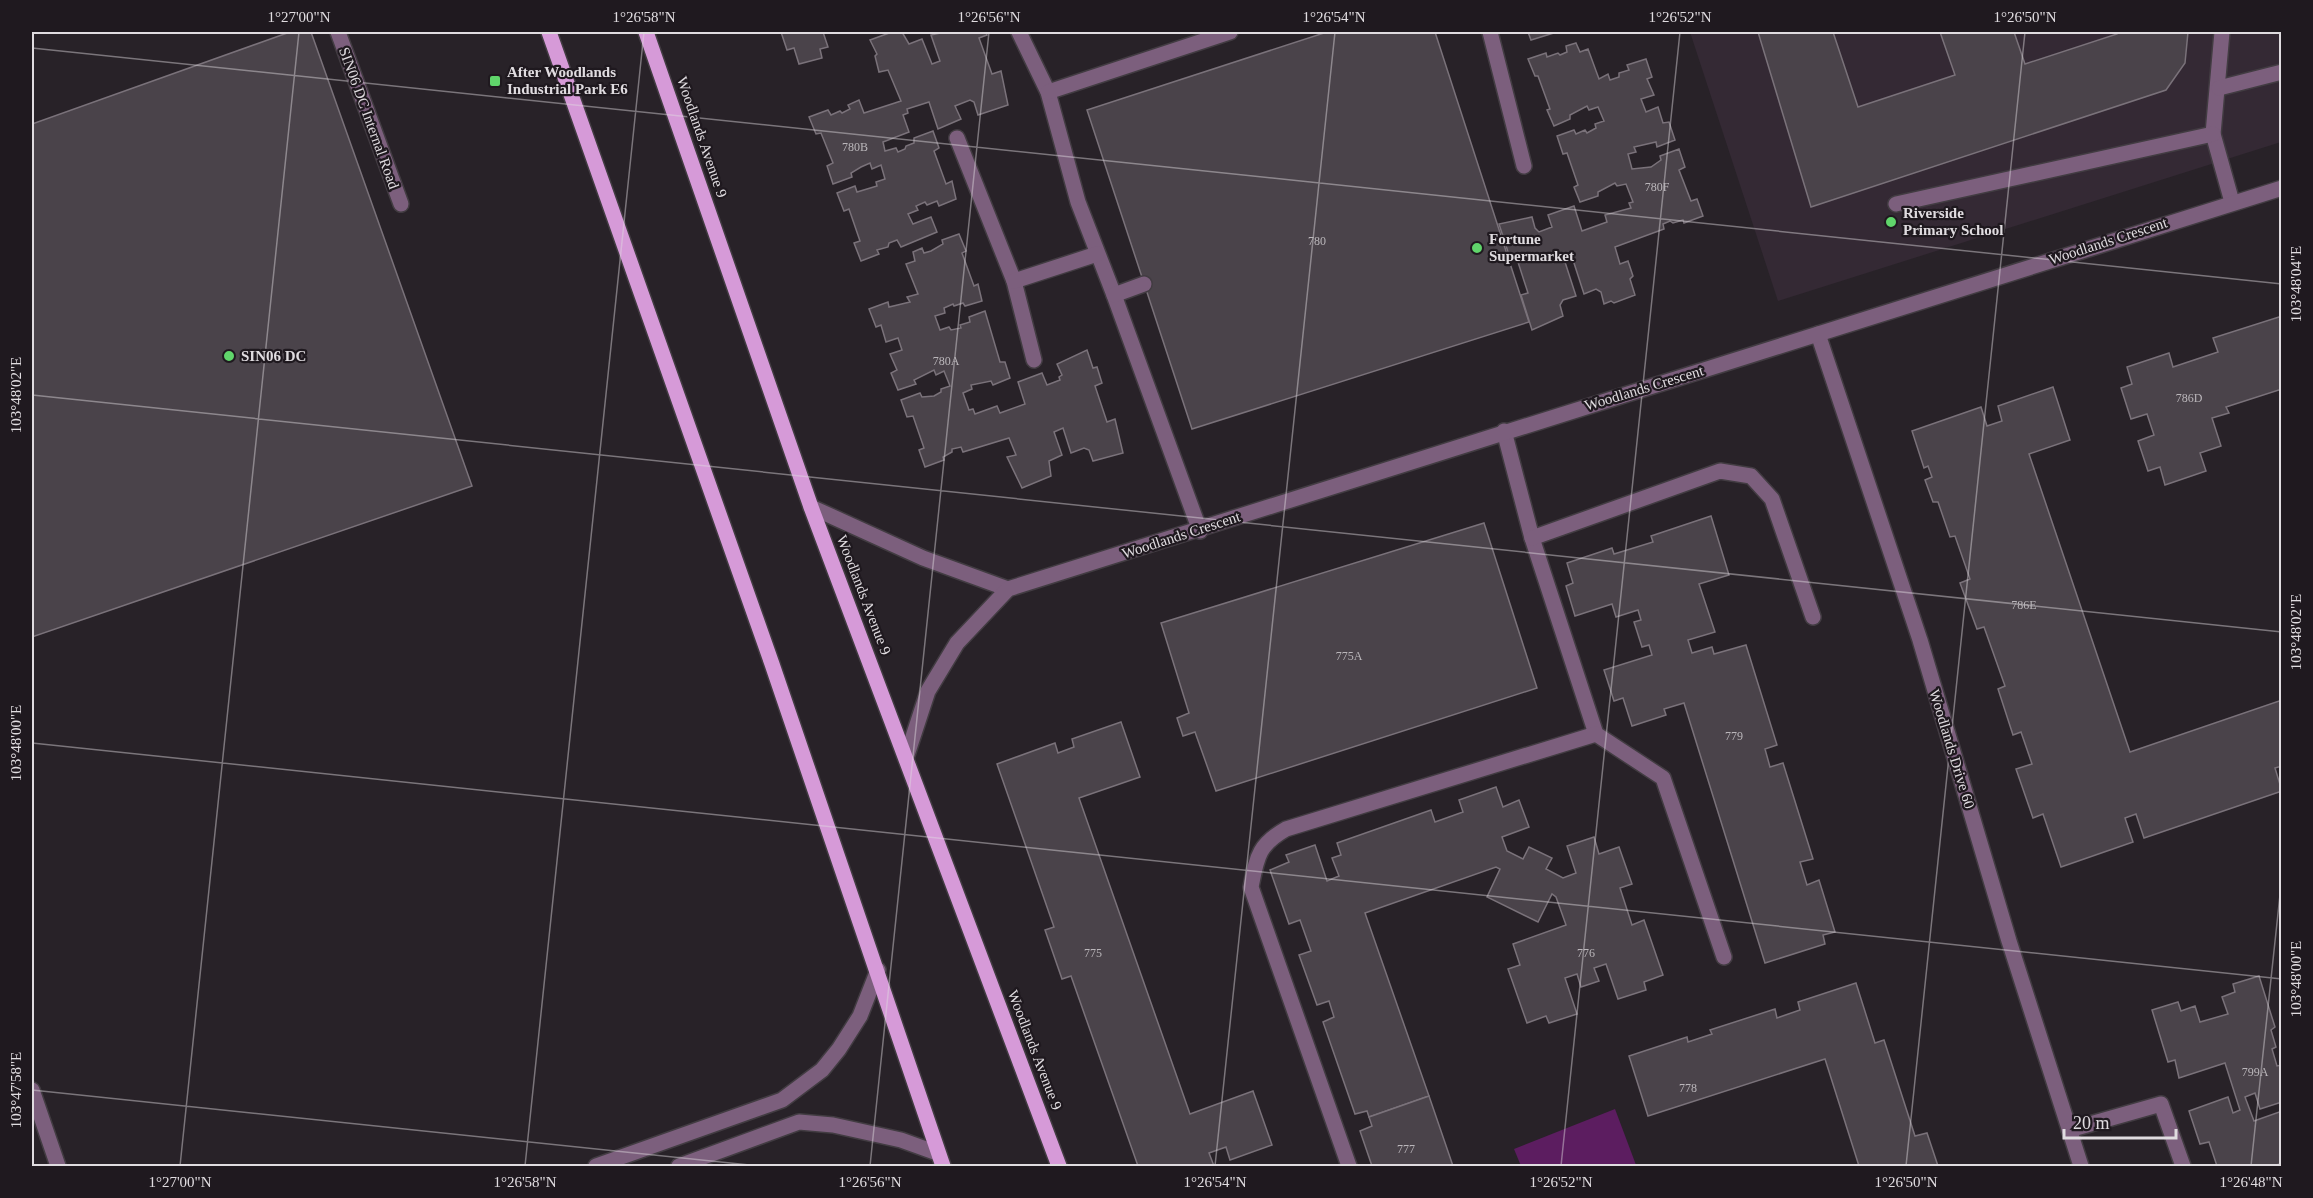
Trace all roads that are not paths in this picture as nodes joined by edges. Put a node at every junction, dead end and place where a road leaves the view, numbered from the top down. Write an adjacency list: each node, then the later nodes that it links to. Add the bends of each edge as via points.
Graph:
1 (338, 32): 16 (street, SIN06 DC Internal Road)
2 (549, 32): 33 (main road)
3 (646, 32): 25 (main road, Woodlands Avenue 9)
4 (1019, 32): 10 (street)
5 (1230, 32): 10 (street)
6 (1490, 32): 13 (street)
7 (2222, 32): 9 (street)
8 (2282, 72): 9 (street)
9 (2219, 88): 11 (street)
10 (1048, 92): 18 (street, via 1078,202)
11 (2213, 134): 15 (street); 17 (street)
12 (957, 138): 19 (street)
13 (1524, 166)
14 (2282, 188): 15 (street, Woodlands Crescent)
15 (2232, 202): 22 (street, Woodlands Crescent)
16 (401, 204)
17 (1896, 204)
18 (1097, 254): 19 (street); 21 (street)
19 (1014, 281): 23 (street)
20 (1144, 284): 21 (street)
21 (1114, 295): 26 (street)
22 (1818, 334): 24 (street, Woodlands Crescent); 35 (street, Woodlands Drive 60, via 1920,640)
23 (1034, 360)
24 (1504, 431): 26 (street, Woodlands Crescent); 27 (street)
25 (811, 507): 28 (street, via 923,558); 31 (main road, Woodlands Avenue 9)
26 (1200, 531): 28 (street, Woodlands Crescent)
27 (1532, 538): 29 (street, via 1720,471 1751,476 1772,499); 30 (street)
28 (1008, 590): 31 (street, Woodlands Crescent, via 957,643 928,691)
29 (1813, 617)
30 (1596, 734): 32 (street, via 1663,778); 41 (street, via 1286,830 1267,840 1256,861 1251,887)
31 (906, 758): 40 (main road, Woodlands Avenue 9)
32 (1724, 957)
33 (878, 970): 36 (main road); 38 (street, via 860,1016 839,1050 822,1070 782,1100)
34 (32, 1090): 37 (street)
35 (2069, 1130): 42 (street, Woodlands Drive 60); 43 (street, via 2161,1104)
36 (940, 1160): 39 (street, via 901,1140 799,1122)
37 (58, 1167)
38 (596, 1167)
39 (679, 1167)
40 (1059, 1167)
41 (1349, 1167)
42 (2080, 1167)
43 (2183, 1167)

